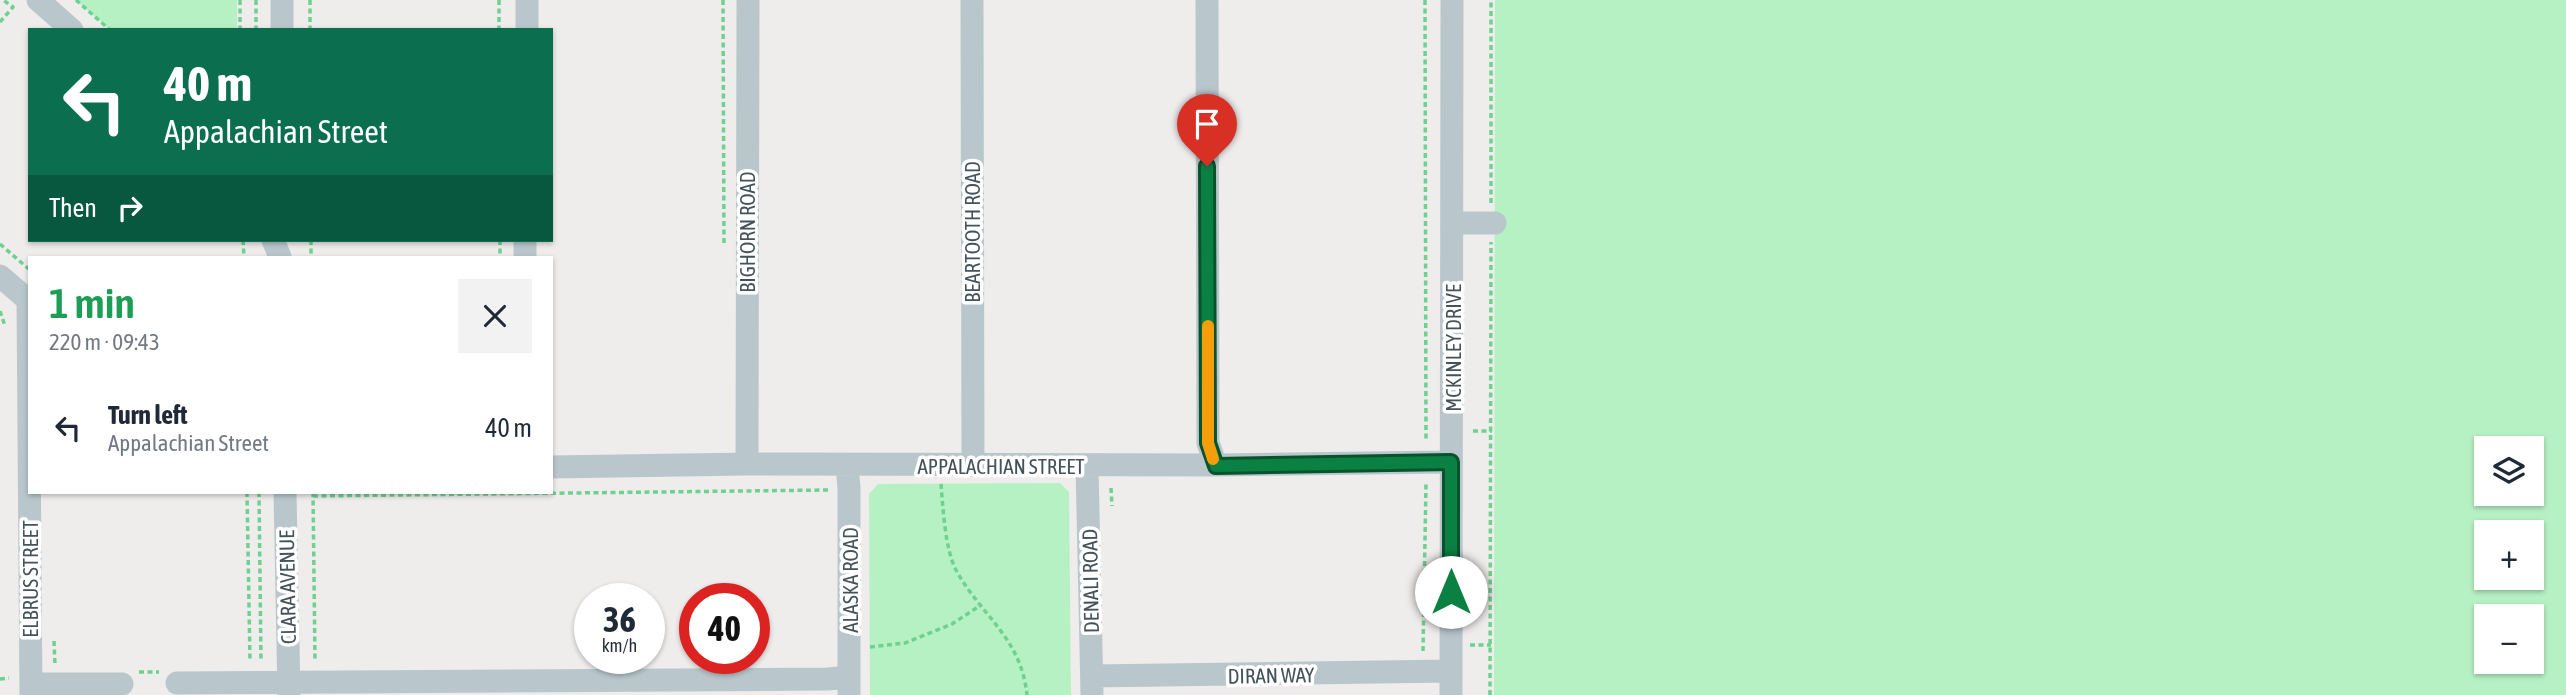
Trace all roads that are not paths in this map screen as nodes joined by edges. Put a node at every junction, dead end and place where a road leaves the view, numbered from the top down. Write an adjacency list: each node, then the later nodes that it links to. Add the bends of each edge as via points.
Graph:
1 (38, 0): 8 (street)
2 (282, 0): 9 (street)
3 (527, 0): 10 (street)
4 (748, 0): 15 (street, BIGHORN ROAD)
5 (972, 0): 17 (street, BEARTOOTH ROAD)
6 (1207, 0): 19 (street, via 1208,443)
7 (1452, 0): 11 (street, MCKINLEY DRIVE)
8 (70, 28)
9 (282, 28)
10 (527, 28)
11 (1452, 223): 12 (street); 14 (street, MCKINLEY DRIVE)
12 (1493, 223)
13 (0, 276): 25 (street, ELBRUS STREET, via 28,300)
14 (1451, 462): 19 (street, APPALACHIAN STREET); 22 (street, MCKINLEY DRIVE)
15 (747, 464): 16 (street, APPALACHIAN STREET); 20 (street, APPALACHIAN STREET)
16 (847, 465): 17 (street, APPALACHIAN STREET); 26 (street, ALASKA ROAD)
17 (973, 465): 18 (street, APPALACHIAN STREET)
18 (1087, 466): 19 (street, APPALACHIAN STREET); 27 (street, DENALI ROAD)
19 (1216, 466)
20 (553, 467)
21 (285, 494): 28 (street, CLARA AVENUE)
22 (1451, 671): 27 (street, DIRAN WAY); 29 (street, MCKINLEY DRIVE)
23 (177, 683): 28 (street, via 255,683)
24 (122, 684): 25 (street)
25 (24, 686)
26 (849, 686): 28 (street, via 828,679 316,684)
27 (1092, 686)
28 (289, 689)
29 (1451, 695)

